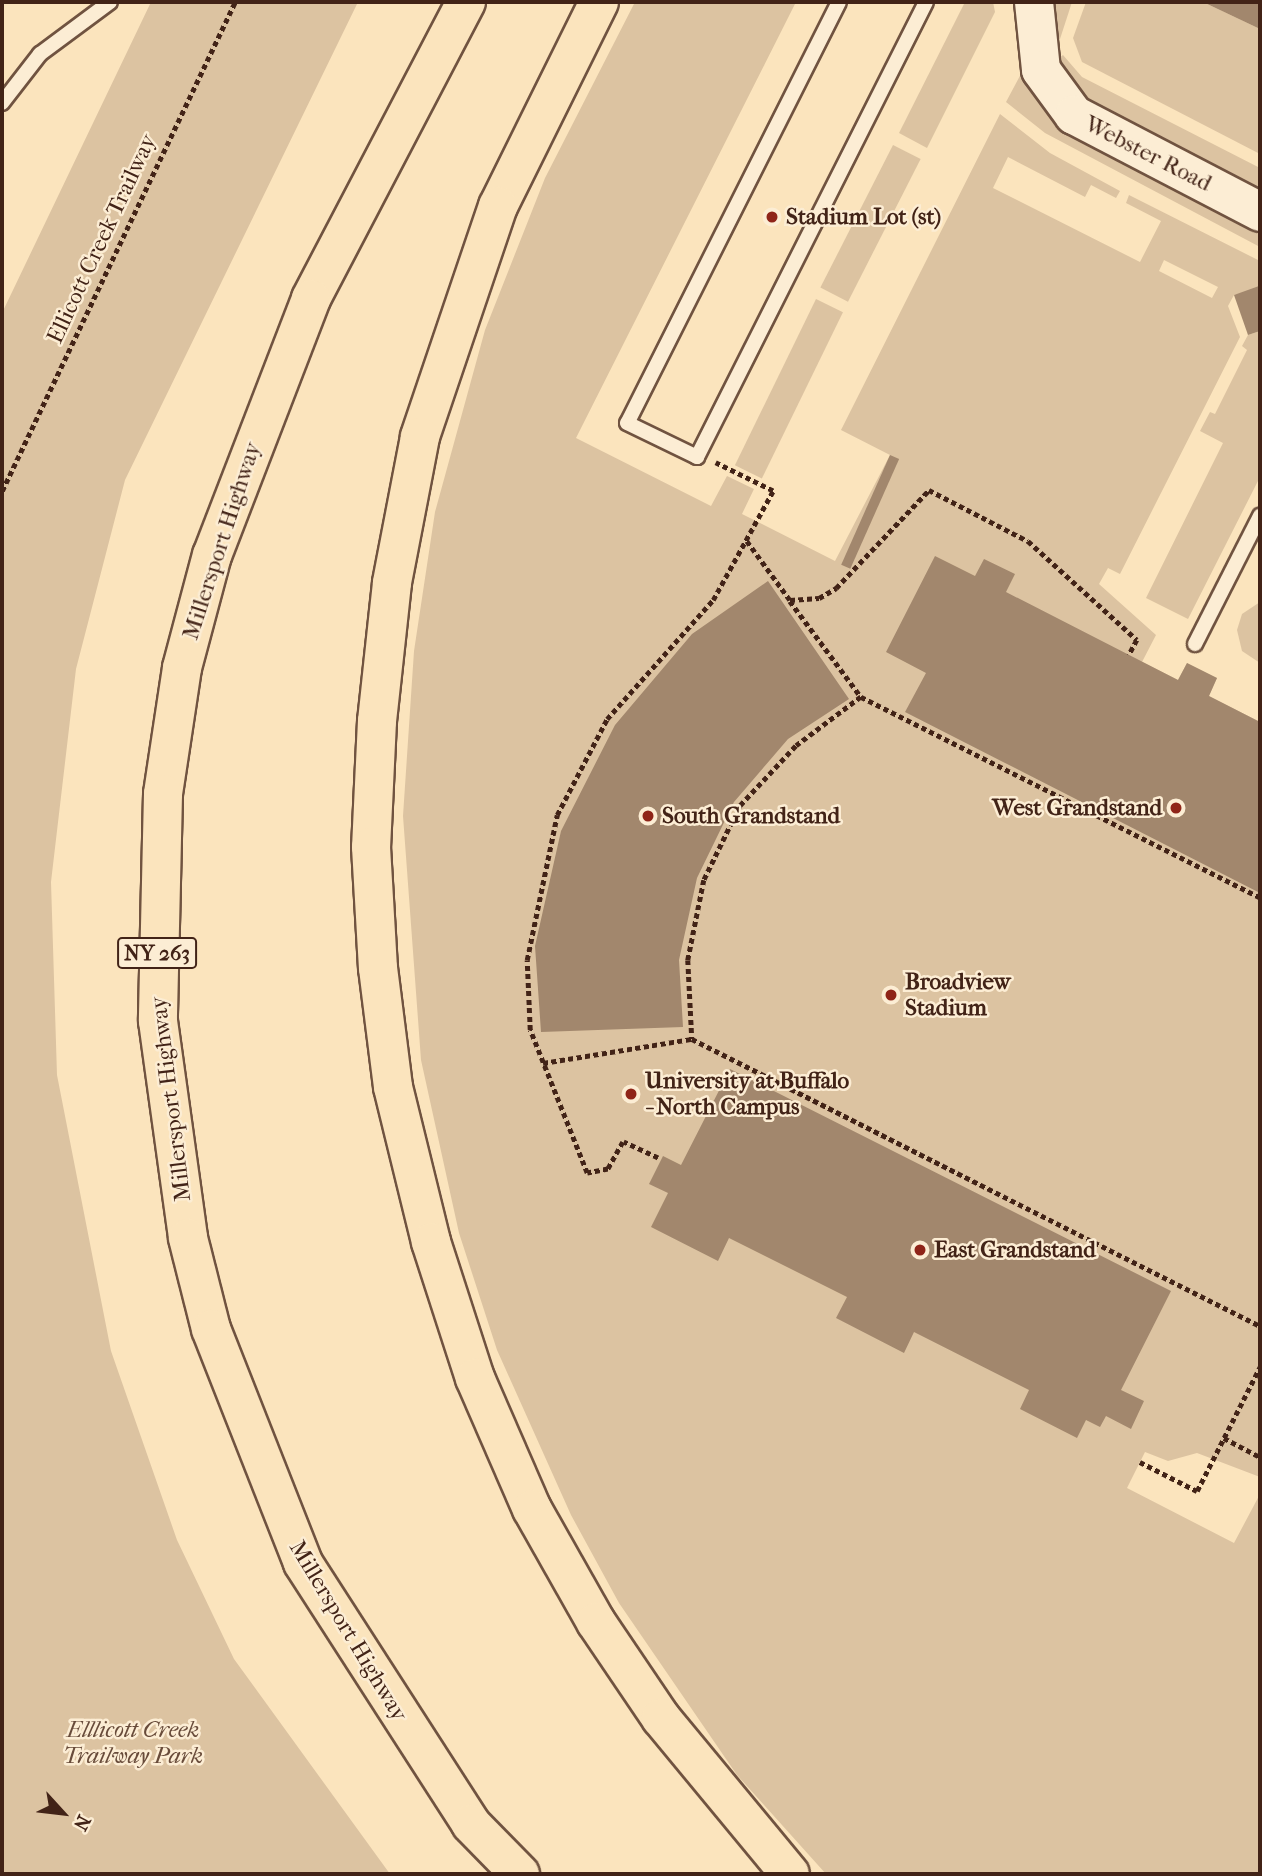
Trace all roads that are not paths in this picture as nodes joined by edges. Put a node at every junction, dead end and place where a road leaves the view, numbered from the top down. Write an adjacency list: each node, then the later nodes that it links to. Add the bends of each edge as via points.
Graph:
1 (110, 2): 7 (lane, via 40,54)
2 (466, 2): 11 (main road, Millersport Highway / NY 263, via 311,299 212,555 182,668 163,794 158,1021 188,1237 211,1329 303,1563 471,1824)
3 (598, 2): 12 (main road, via 498,206 420,437 392,583 377,721 371,847 378,968 393,1087 431,1242 475,1378 532,1509 596,1622 661,1718)
4 (839, 2): 5 (lane, via 627,423 698,454)
5 (926, 2)
6 (1034, 2): 8 (street, Webster Road, via 1041,70 1074,115)
7 (2, 103)
8 (1260, 212)
9 (1260, 516): 10 (lane)
10 (1195, 645)
11 (520, 1874)
12 (790, 1874)

